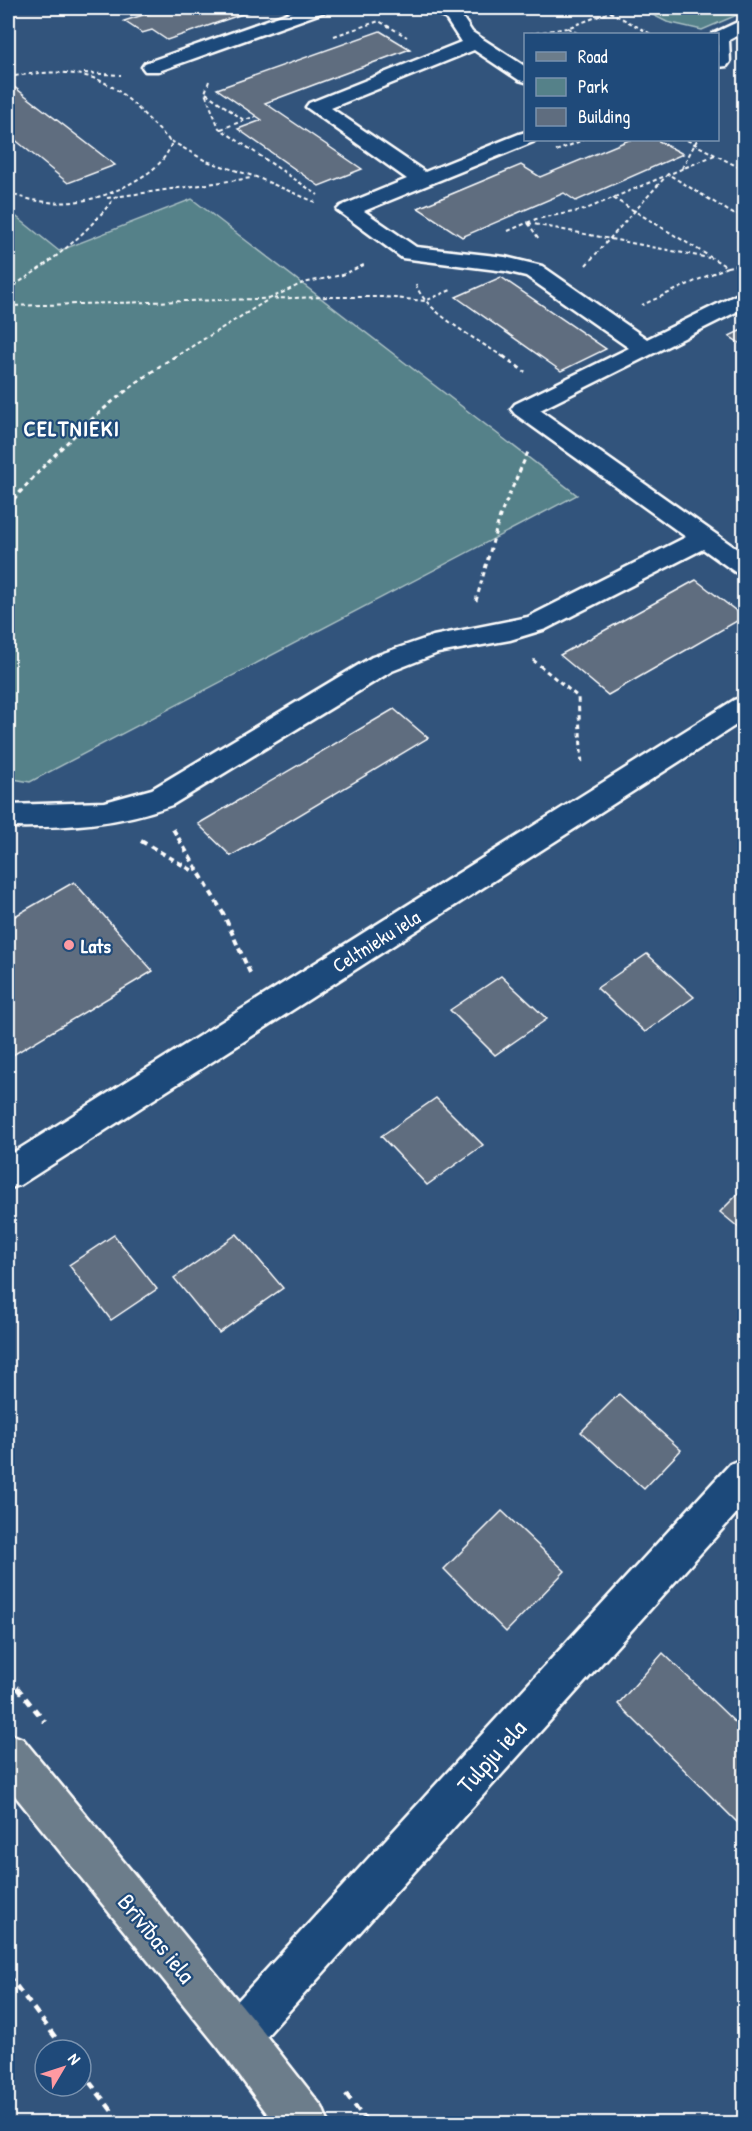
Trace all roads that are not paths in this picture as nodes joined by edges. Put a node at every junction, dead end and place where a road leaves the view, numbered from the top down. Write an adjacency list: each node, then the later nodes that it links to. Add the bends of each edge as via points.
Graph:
1 (318, 8): 6 (street)
2 (441, 8): 4 (street)
3 (744, 25): 5 (street, via 720,37)
4 (475, 43): 7 (street); 9 (street, via 316,107)
5 (725, 60)
6 (152, 67)
7 (524, 75)
8 (524, 138): 9 (street)
9 (423, 180): 11 (street, via 348,210 408,252 519,266 538,274)
10 (744, 300): 11 (street)
11 (645, 348): 12 (street, via 523,409)
12 (704, 538): 13 (street); 15 (street, via 551,617 432,645 382,664 162,797 102,815)
13 (744, 566)
14 (744, 707): 16 (street, Celtnieku iela)
15 (8, 816)
16 (8, 1174)
17 (744, 1477): 19 (street, Tulpju iela)
18 (8, 1754): 19 (main road, Brīvības iela)
19 (237, 2035): 20 (main road, Brīvības iela)
20 (305, 2124)

